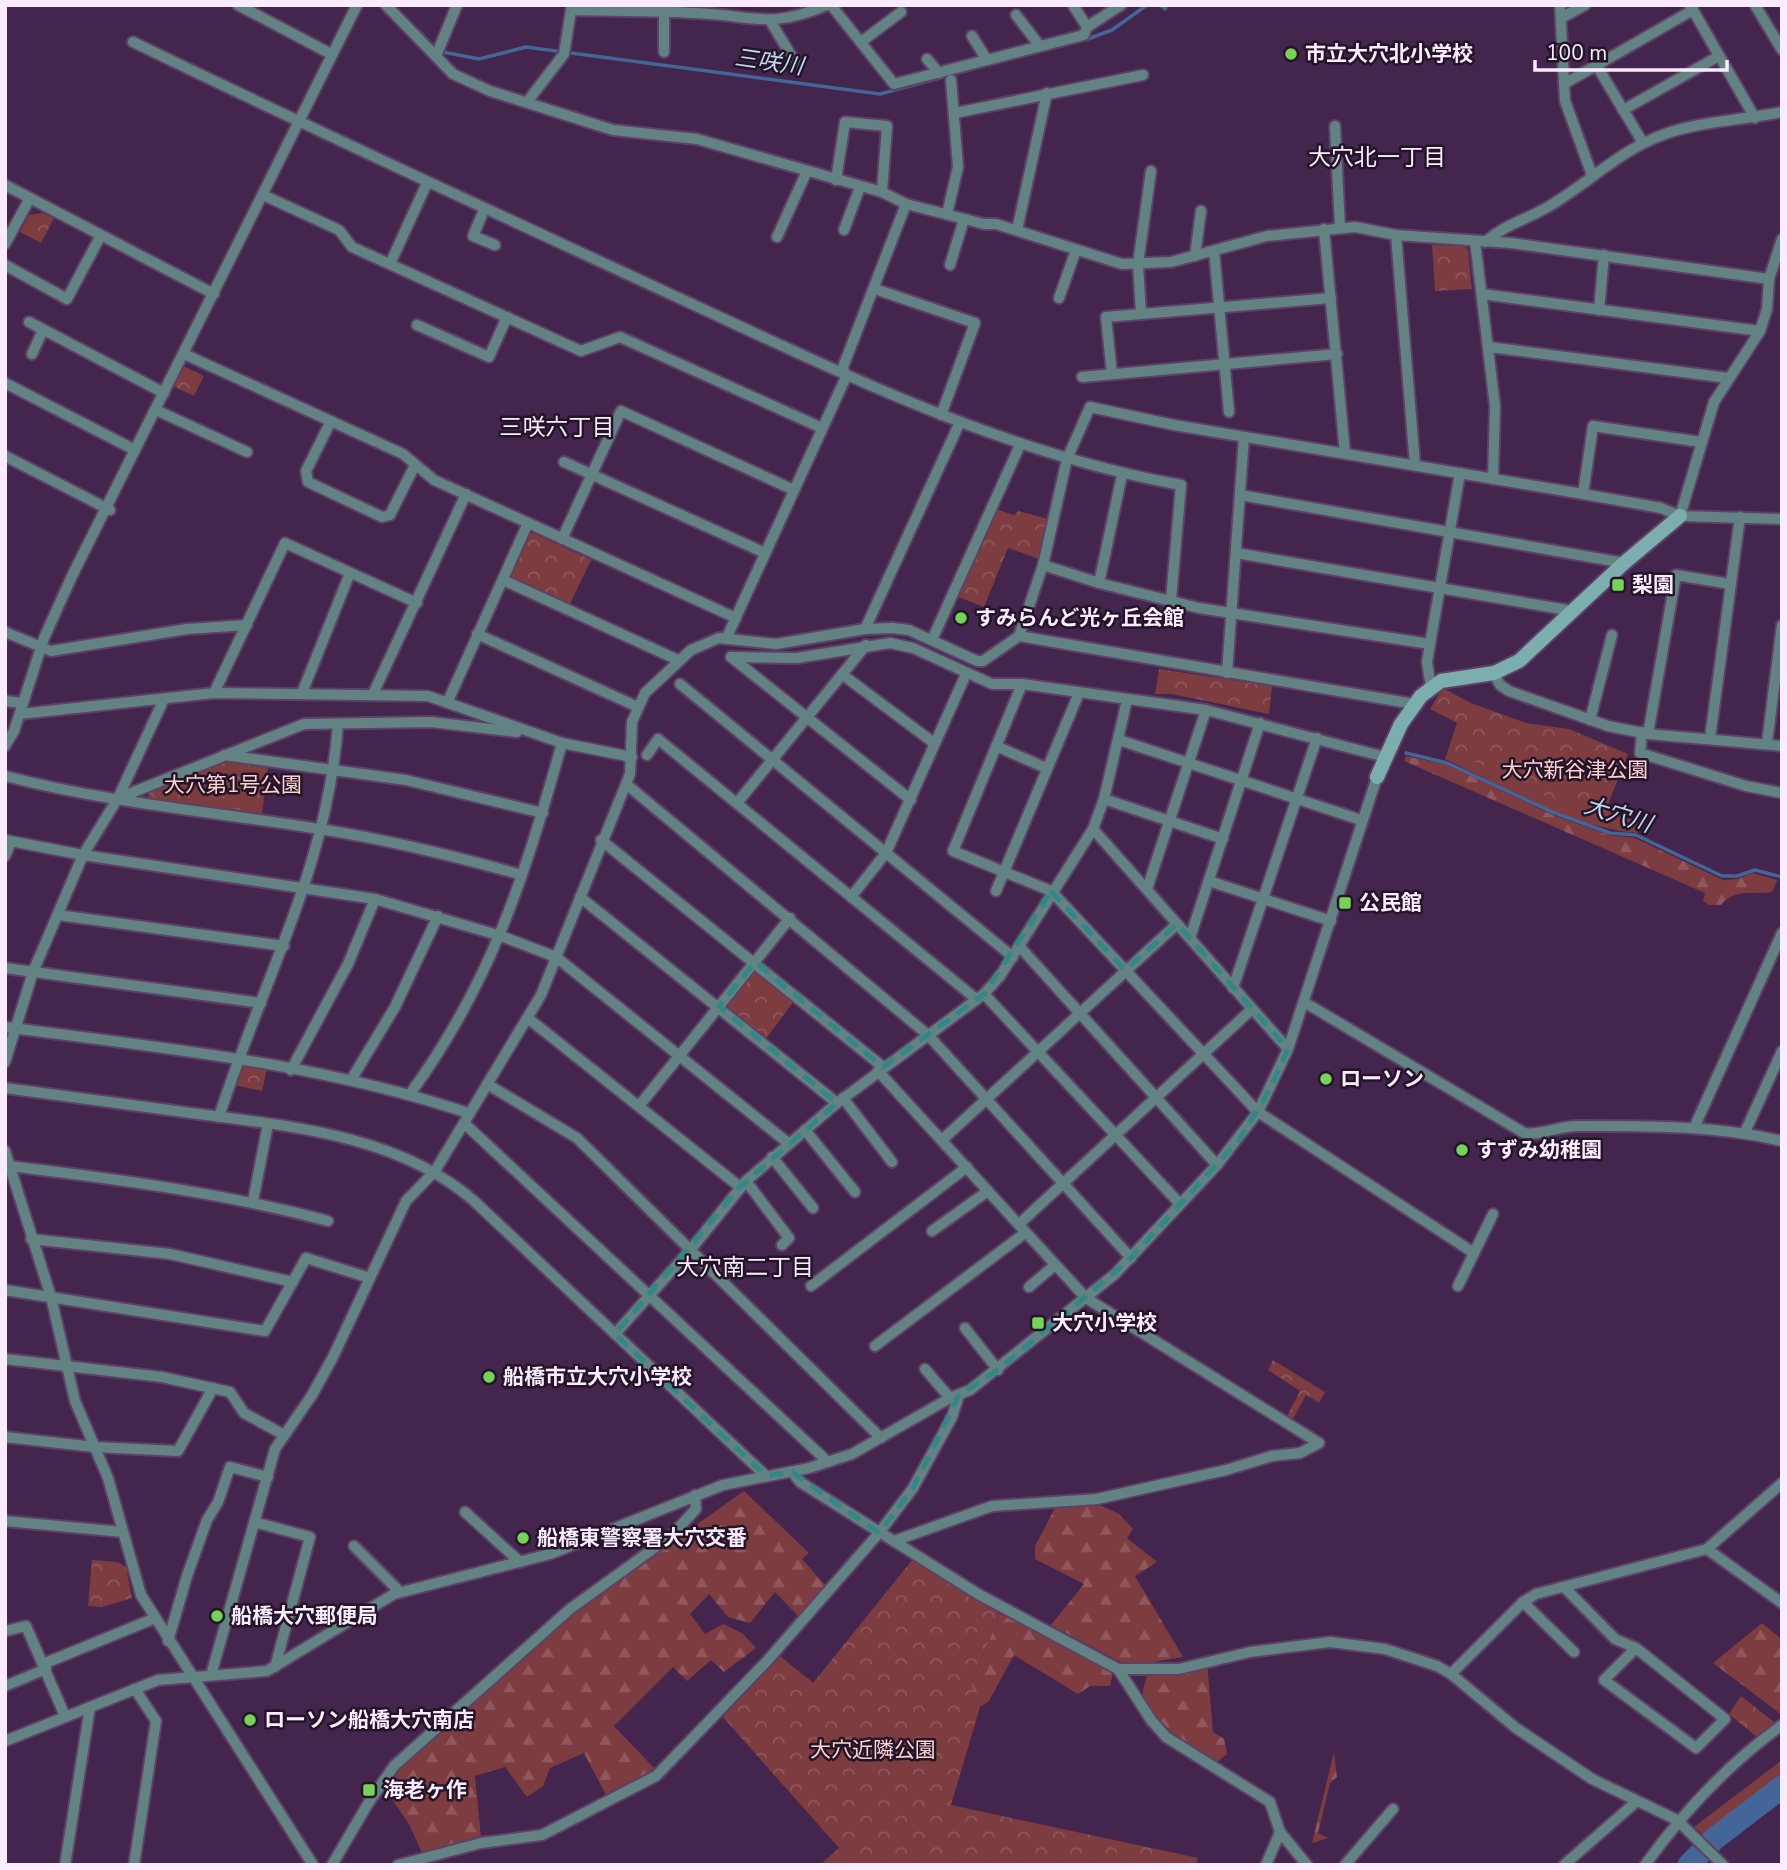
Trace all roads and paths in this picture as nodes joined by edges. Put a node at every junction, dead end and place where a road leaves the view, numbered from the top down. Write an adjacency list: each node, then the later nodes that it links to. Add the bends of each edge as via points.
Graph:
1 (238, 5): 26 (street)
2 (357, 5): 26 (street)
3 (386, 5): 27 (street)
4 (457, 5): 27 (street)
5 (829, 5): 18 (street); 22 (street)
6 (1073, 5): 19 (street)
7 (1121, 5): 19 (street)
8 (1560, 5): 17 (street)
9 (1585, 5): 17 (street)
10 (1755, 5): 24 (street)
11 (599, 8): 12 (street); 37 (street, via 571,10 564,54)
12 (652, 8): 14 (street)
13 (1691, 8): 28 (street); 32 (street)
14 (664, 11): 18 (street); 25 (street)
15 (901, 12): 22 (street)
16 (1016, 15): 23 (street)
17 (1561, 18): 35 (street)
18 (771, 22): 31 (street)
19 (1087, 27): 23 (street, via 1084,35)
20 (972, 36): 30 (street)
21 (133, 42): 42 (street)
22 (861, 42): 33 (street, via 894,84)
23 (1040, 46): 30 (street)
24 (1782, 51)
25 (664, 52)
26 (331, 54): 42 (street)
27 (436, 56): 37 (street, via 453,74)
28 (1719, 56): 38 (street); 41 (street)
29 (927, 59): 33 (street)
30 (987, 60): 33 (street)
31 (795, 62)
32 (1597, 66): 35 (street); 38 (street)
33 (947, 75): 40 (street)
34 (1143, 75): 36 (street)
35 (1564, 84): 47 (street, via 1565,101)
36 (1047, 93): 40 (street); 63 (street)
37 (527, 102): 45 (street, via 613,130 697,139)
38 (1623, 110): 44 (street)
39 (1782, 112): 41 (street)
40 (955, 113): 58 (street, via 958,167)
41 (1755, 117): 44 (street, via 1667,133)
42 (299, 122): 49 (street); 53 (street)
43 (1335, 126): 60 (street)
44 (1643, 144): 47 (street)
45 (807, 171): 48 (street); 66 (street)
46 (1151, 171): 76 (street)
47 (1592, 175): 68 (street, via 1547,207)
48 (836, 180): 51 (street); 52 (street, via 845,122 887,126)
49 (427, 183): 56 (street); 75 (street)
50 (5, 185): 54 (street)
51 (860, 187): 52 (street); 62 (street)
52 (882, 192): 55 (street)
53 (263, 195): 75 (street, via 340,229 352,247); 81 (street)
54 (30, 198): 65 (street); 69 (street)
55 (906, 204): 58 (street); 80 (street)
56 (484, 210): 70 (street, via 473,236); 99 (street)
57 (1201, 211): 74 (street)
58 (947, 214): 59 (street)
59 (964, 219): 63 (street); 78 (street)
60 (1340, 228): 61 (street); 64 (street)
61 (1324, 229): 72 (street, via 1267,236); 84 (street)
62 (844, 230)
63 (1017, 230): 71 (street)
64 (1396, 235): 68 (street); 120 (street)
65 (100, 237): 77 (street, via 67,299); 81 (street)
66 (777, 237)
67 (1782, 239): 79 (street)
68 (1480, 241): 73 (street); 82 (street)
69 (5, 244)
70 (495, 245)
71 (1076, 250): 76 (street, via 1122,264); 83 (street)
72 (1214, 251): 74 (street); 85 (street)
73 (1604, 255): 79 (street); 86 (street)
74 (1195, 256): 76 (street)
75 (390, 264): 88 (street)
76 (1138, 264): 87 (street)
77 (5, 265)
78 (950, 265)
79 (1769, 279): 92 (street)
80 (874, 289): 99 (street, via 842,367); 106 (street, via 975,323)
81 (214, 294): 95 (street)
82 (1482, 294): 86 (street); 93 (street)
83 (1059, 298)
84 (1331, 298): 85 (street); 96 (street)
85 (1219, 308): 87 (street); 97 (street)
86 (1599, 310): 92 (street)
87 (1141, 314): 98 (street, via 1106,317)
88 (507, 317): 90 (street, via 489,356); 109 (street, via 581,351 620,337)
89 (29, 322): 91 (street)
90 (417, 325)
91 (43, 330): 94 (street); 103 (street)
92 (1760, 331): 101 (street)
93 (1489, 347): 101 (street); 124 (street, via 1495,406)
94 (32, 354)
95 (184, 354): 103 (street); 107 (street)
96 (1336, 354): 97 (street); 115 (street)
97 (1224, 364): 98 (street); 105 (street)
98 (1112, 374): 100 (street)
99 (845, 377): 106 (street); 109 (street)
100 (1082, 377)
101 (1728, 378): 111 (street, via 1714,402)
102 (5, 383): 113 (street)
103 (163, 393): 104 (street)
104 (156, 410): 113 (street); 114 (street)
105 (1229, 412)
106 (941, 415): 108 (street)
107 (331, 421): 119 (street, via 403,454); 119 (street, via 306,471 308,482 382,517 390,515)
108 (960, 422): 112 (street); 152 (street)
109 (822, 428): 125 (street)
110 (1244, 437): 115 (street); 117 (street, via 1090,407); 128 (street)
111 (1701, 442): 127 (street, via 1593,426); 130 (street)
112 (1020, 445): 117 (street); 158 (street)
113 (135, 450): 129 (street)
114 (247, 452)
115 (1345, 453): 120 (street)
116 (5, 456): 129 (street)
117 (1067, 459): 123 (street); 139 (street)
118 (564, 462): 122 (street)
119 (415, 465): 126 (street, via 434,480)
120 (1415, 465): 121 (street)
121 (1460, 473): 124 (street); 134 (street)
122 (592, 474): 125 (street, via 621,411); 135 (street); 136 (street)
123 (1122, 475): 142 (street); 145 (street, via 1181,485)
124 (1493, 479): 127 (street)
125 (794, 490): 136 (street)
126 (466, 494): 133 (street); 146 (street)
127 (1583, 494): 130 (street, via 1661,508)
128 (1240, 495): 134 (street); 137 (street)
129 (108, 509): 161 (street)
130 (1679, 516): 131 (street); 138 (street)
131 (1740, 517): 132 (street); 143 (street)
132 (1782, 519)
133 (528, 523): 135 (street); 141 (street)
134 (1450, 532): 138 (street); 144 (street)
135 (562, 539): 149 (street)
136 (765, 553): 149 (street)
137 (1236, 553): 144 (street); 148 (street)
138 (1623, 563): 147 (street)
139 (1043, 565): 142 (street); 156 (street)
140 (350, 573): 146 (street); 150 (street, via 285,543); 172 (street)
141 (503, 580): 154 (street); 162 (street)
142 (1099, 583): 145 (street)
143 (1730, 584): 188 (street, via 1676,575); 190 (street)
144 (1440, 588): 147 (street); 159 (street)
145 (1171, 600): 148 (street)
146 (418, 603): 173 (street)
147 (1573, 611): 164 (street, via 1519,661)
148 (1232, 612): 159 (street); 163 (street)
149 (736, 618): 157 (street)
150 (247, 625): 161 (street); 171 (street)
151 (1782, 625): 194 (street)
152 (865, 629): 157 (street, via 776,645); 158 (street, via 909,630)
153 (5, 632): 161 (street)
154 (477, 634): 177 (street); 179 (street)
155 (1612, 635): 183 (street)
156 (1019, 636): 158 (street, via 983,661); 163 (street)
157 (726, 639): 162 (street, via 706,641)
158 (932, 639)
159 (1430, 644): 169 (street, via 1427,662)
160 (866, 645): 165 (street, via 901,645); 166 (street); 182 (street, via 797,658 731,657)
161 (41, 649): 180 (street)
162 (678, 660): 179 (street)
163 (1227, 673): 178 (street)
164 (1494, 673): 169 (street, via 1441,681); 183 (street, via 1509,691)
165 (966, 674): 168 (street, via 992,684); 193 (street)
166 (843, 675): 182 (street); 193 (street)
167 (680, 684): 202 (street)
168 (1022, 684): 170 (street); 196 (street)
169 (1432, 688): 178 (street)
170 (1079, 692): 176 (street); 204 (street)
171 (214, 693): 172 (street); 174 (street)
172 (302, 693): 173 (street)
173 (373, 694): 177 (street, via 428,696)
174 (163, 699): 180 (street); 211 (street)
175 (5, 701): 180 (street)
176 (1128, 701): 181 (street); 191 (street)
177 (450, 702): 186 (street); 187 (street)
178 (1414, 704): 201 (street)
179 (638, 707): 200 (street, via 632,722)
180 (22, 708): 195 (street)
181 (1206, 710): 184 (street); 203 (street)
182 (808, 716): 202 (street); 214 (street)
183 (1590, 720): 188 (street)
184 (1260, 723): 189 (street); 208 (street)
185 (338, 724): 186 (street); 198 (street, via 304,724); 205 (street)
186 (443, 724): 187 (street)
187 (533, 733): 192 (street)
188 (1645, 733): 190 (street); 210 (street, via 1640,753)
189 (1317, 738): 201 (street); 212 (street)
190 (1710, 738): 194 (street)
191 (1119, 740): 203 (street); 213 (street)
192 (562, 743): 200 (street); 216 (street)
193 (934, 743): 214 (street)
194 (1767, 743): 197 (street)
195 (5, 746)
196 (996, 746): 204 (street); 227 (street, via 953,851)
197 (1782, 746)
198 (221, 755): 205 (street); 211 (street)
199 (647, 755): 215 (street, via 658,739)
200 (632, 757): 209 (street)
201 (1385, 757): 207 (street)
202 (774, 759): 215 (street); 224 (street)
203 (1188, 762): 208 (street); 218 (street)
204 (1046, 768): 227 (street)
205 (335, 770): 216 (street, via 406,780); 219 (street)
206 (5, 776): 211 (street, via 58,790)
207 (1377, 777): 217 (street)
208 (1241, 780): 212 (street); 221 (street)
209 (626, 784): 222 (street); 240 (street)
210 (1782, 793)
211 (118, 798): 219 (street); 225 (street)
212 (1297, 798): 217 (street); 236 (street)
213 (1104, 799): 218 (street); 220 (street)
214 (911, 800): 224 (street)
215 (737, 803): 235 (street)
216 (543, 813): 228 (street)
217 (1361, 820): 241 (street)
218 (1169, 821): 221 (street); 231 (street)
219 (322, 829): 228 (street, via 423,848); 230 (street)
220 (1093, 829): 231 (street); 233 (street)
221 (1223, 839): 229 (street)
222 (601, 840): 234 (street); 250 (street)
223 (8, 841): 225 (street); 226 (street)
224 (886, 853): 235 (street); 249 (street)
225 (83, 855): 230 (street); 238 (street)
226 (5, 856)
227 (1003, 871): 232 (street); 233 (street)
228 (522, 875): 244 (street)
229 (1209, 881): 236 (street); 245 (street)
230 (306, 888): 237 (street); 246 (street)
231 (1147, 889): 242 (street)
232 (996, 891)
233 (1051, 891): 247 (street); 252 (street)
234 (580, 897): 248 (street); 258 (street)
235 (851, 897): 255 (street)
236 (1262, 898): 241 (street); 254 (street)
237 (375, 899): 239 (street); 272 (street, via 348,964)
238 (58, 915): 246 (street); 253 (street)
239 (439, 916): 244 (street); 273 (street, via 395,1007)
240 (790, 918): 250 (street); 263 (street)
241 (1331, 921): 256 (street)
242 (1177, 924): 245 (street); 252 (street)
243 (1782, 933): 285 (street)
244 (501, 936): 248 (street); 276 (street, via 448,1040)
245 (1190, 937): 254 (street)
246 (284, 946): 257 (street)
247 (1020, 947): 249 (street); 260 (street)
248 (556, 957): 261 (street); 268 (street)
249 (1013, 957): 255 (street)
250 (755, 962): 258 (street); 271 (street)
251 (5, 968): 253 (street)
252 (1125, 970): 260 (street); 267 (street)
253 (33, 972): 257 (street); 262 (street)
254 (1233, 988): 259 (street)
255 (979, 996): 263 (street); 265 (street)
256 (1304, 1002): 264 (street); 285 (street, via 1524,1133 1533,1135 1564,1126)
257 (261, 1003): 269 (street)
258 (719, 1006): 268 (street); 279 (street)
259 (1251, 1010): 264 (street); 267 (street)
260 (1080, 1013): 265 (street); 277 (street)
261 (529, 1019): 274 (street); 280 (street)
262 (10, 1028): 269 (street); 270 (street)
263 (928, 1035): 271 (street); 278 (street)
264 (1287, 1049): 281 (street)
265 (1037, 1051): 278 (street); 288 (street)
266 (1782, 1051): 287 (street)
267 (1203, 1054): 277 (street); 281 (street)
268 (679, 1057): 280 (street); 291 (street)
269 (237, 1058): 272 (street); 282 (street)
270 (5, 1062)
271 (880, 1069): 279 (street); 289 (street)
272 (291, 1070): 273 (street)
273 (351, 1080): 276 (street)
274 (487, 1084): 283 (street); 313 (street, via 577,1138)
275 (5, 1088): 282 (street)
276 (411, 1094): 283 (street)
277 (1156, 1097): 288 (street); 295 (street)
278 (987, 1099): 289 (street); 299 (street)
279 (840, 1100): 286 (street); 294 (street)
280 (639, 1106): 298 (street)
281 (1258, 1112): 295 (street); 314 (street)
282 (219, 1117): 284 (street)
283 (466, 1118): 297 (street); 323 (street)
284 (268, 1124): 297 (street, via 362,1142); 304 (street)
285 (1694, 1128): 287 (street)
286 (806, 1130): 291 (street); 301 (street)
287 (1745, 1132): 290 (street)
288 (1115, 1135): 299 (street); 305 (street)
289 (942, 1140): 296 (street)
290 (1782, 1141)
291 (789, 1143): 292 (street)
292 (772, 1157): 298 (street); 306 (street)
293 (7, 1160): 303 (street); 304 (street)
294 (892, 1162)
295 (1217, 1165): 305 (street)
296 (967, 1167): 300 (street); 319 (street)
297 (435, 1171): 317 (street, via 406,1201); 327 (street)
298 (743, 1184): 312 (street, via 789,1238); 313 (street)
299 (1063, 1184): 309 (street); 315 (street)
300 (988, 1191): 309 (street); 310 (street)
301 (855, 1192)
302 (5, 1195): 303 (street)
303 (18, 1196): 311 (street)
304 (253, 1201): 308 (street)
305 (1181, 1204): 315 (street)
306 (813, 1208)
307 (1493, 1214): 314 (street)
308 (328, 1221)
309 (1022, 1228): 316 (street); 328 (street)
310 (932, 1231)
311 (32, 1239): 318 (street, via 170,1254); 324 (street)
312 (782, 1245)
313 (692, 1248): 323 (street); 337 (street)
314 (1474, 1253): 320 (street)
315 (1131, 1258): 325 (street)
316 (1055, 1265): 321 (street); 325 (street)
317 (370, 1278): 318 (street, via 306,1258); 335 (street, via 317,1385)
318 (293, 1282): 324 (street, via 265,1331)
319 (811, 1286)
320 (1458, 1286)
321 (1029, 1287)
322 (5, 1290): 324 (street)
323 (651, 1295): 327 (street); 339 (street)
324 (51, 1297): 330 (street)
325 (1086, 1298): 332 (street); 350 (street, via 1319,1443 1300,1453 1097,1499 992,1506)
326 (965, 1328): 332 (street)
327 (615, 1334): 341 (street)
328 (874, 1346)
329 (5, 1359): 330 (street)
330 (68, 1365): 333 (street); 338 (street, via 75,1401)
331 (925, 1369): 334 (street)
332 (998, 1370): 334 (street, via 970,1391)
333 (213, 1388): 335 (street, via 230,1392 244,1413); 338 (street, via 178,1451)
334 (954, 1396): 337 (street); 349 (street, via 952,1417 913,1488)
335 (284, 1435): 342 (street)
336 (5, 1437): 338 (street)
337 (881, 1438): 339 (street)
338 (94, 1447): 348 (street)
339 (828, 1462): 340 (street)
340 (792, 1472): 341 (street); 349 (street, via 800,1482)
341 (766, 1476): 344 (street)
342 (268, 1477): 347 (street); 360 (street, via 230,1467 187,1576)
343 (1782, 1483): 352 (street)
344 (695, 1495): 353 (street); 382 (street, via 696,1509 671,1536 570,1609 394,1766)
345 (465, 1512): 353 (street)
346 (5, 1521): 348 (street)
347 (254, 1522): 364 (street, via 310,1537); 368 (street)
348 (123, 1532): 358 (street, via 141,1595)
349 (879, 1533): 350 (street); 383 (street, via 767,1661 656,1776 541,1835 481,1843)
350 (894, 1541): 365 (street, via 978,1594)
351 (354, 1546): 355 (street)
352 (1707, 1549): 354 (street); 357 (street)
353 (520, 1562): 355 (street)
354 (1564, 1587): 356 (street); 361 (street, via 1615,1639)
355 (400, 1592): 364 (street)
356 (1524, 1602): 362 (street); 366 (street)
357 (1782, 1603)
358 (153, 1619): 360 (street); 363 (street)
359 (5, 1631): 363 (street, via 26,1626)
360 (168, 1641): 367 (street)
361 (1636, 1648): 361 (street, via 1725,1719 1696,1748 1604,1680)
362 (1574, 1653)
363 (45, 1667): 369 (street); 372 (street)
364 (275, 1667): 368 (street, via 255,1674)
365 (1118, 1669): 366 (street, via 1180,1669 1329,1642 1406,1654); 378 (street, via 1167,1737 1270,1802)
366 (1451, 1674): 375 (street, via 1516,1728 1592,1779)
367 (190, 1675): 368 (street); 370 (street); 381 (street)
368 (211, 1675)
369 (5, 1686)
370 (135, 1689): 371 (street); 380 (street, via 156,1721)
371 (90, 1707): 372 (street); 379 (street)
372 (65, 1716): 374 (street)
373 (1782, 1725): 377 (street, via 1733,1765)
374 (5, 1741)
375 (1637, 1801): 377 (street); 387 (street)
376 (1393, 1809): 386 (street)
377 (1677, 1821): 388 (street); 389 (street)
378 (1280, 1832): 384 (street); 385 (street)
379 (65, 1865)
380 (134, 1865)
381 (313, 1865)
382 (332, 1865)
383 (398, 1865)
384 (1266, 1865)
385 (1307, 1865)
386 (1345, 1865)
387 (1564, 1865)
388 (1645, 1865)
389 (1723, 1865)

